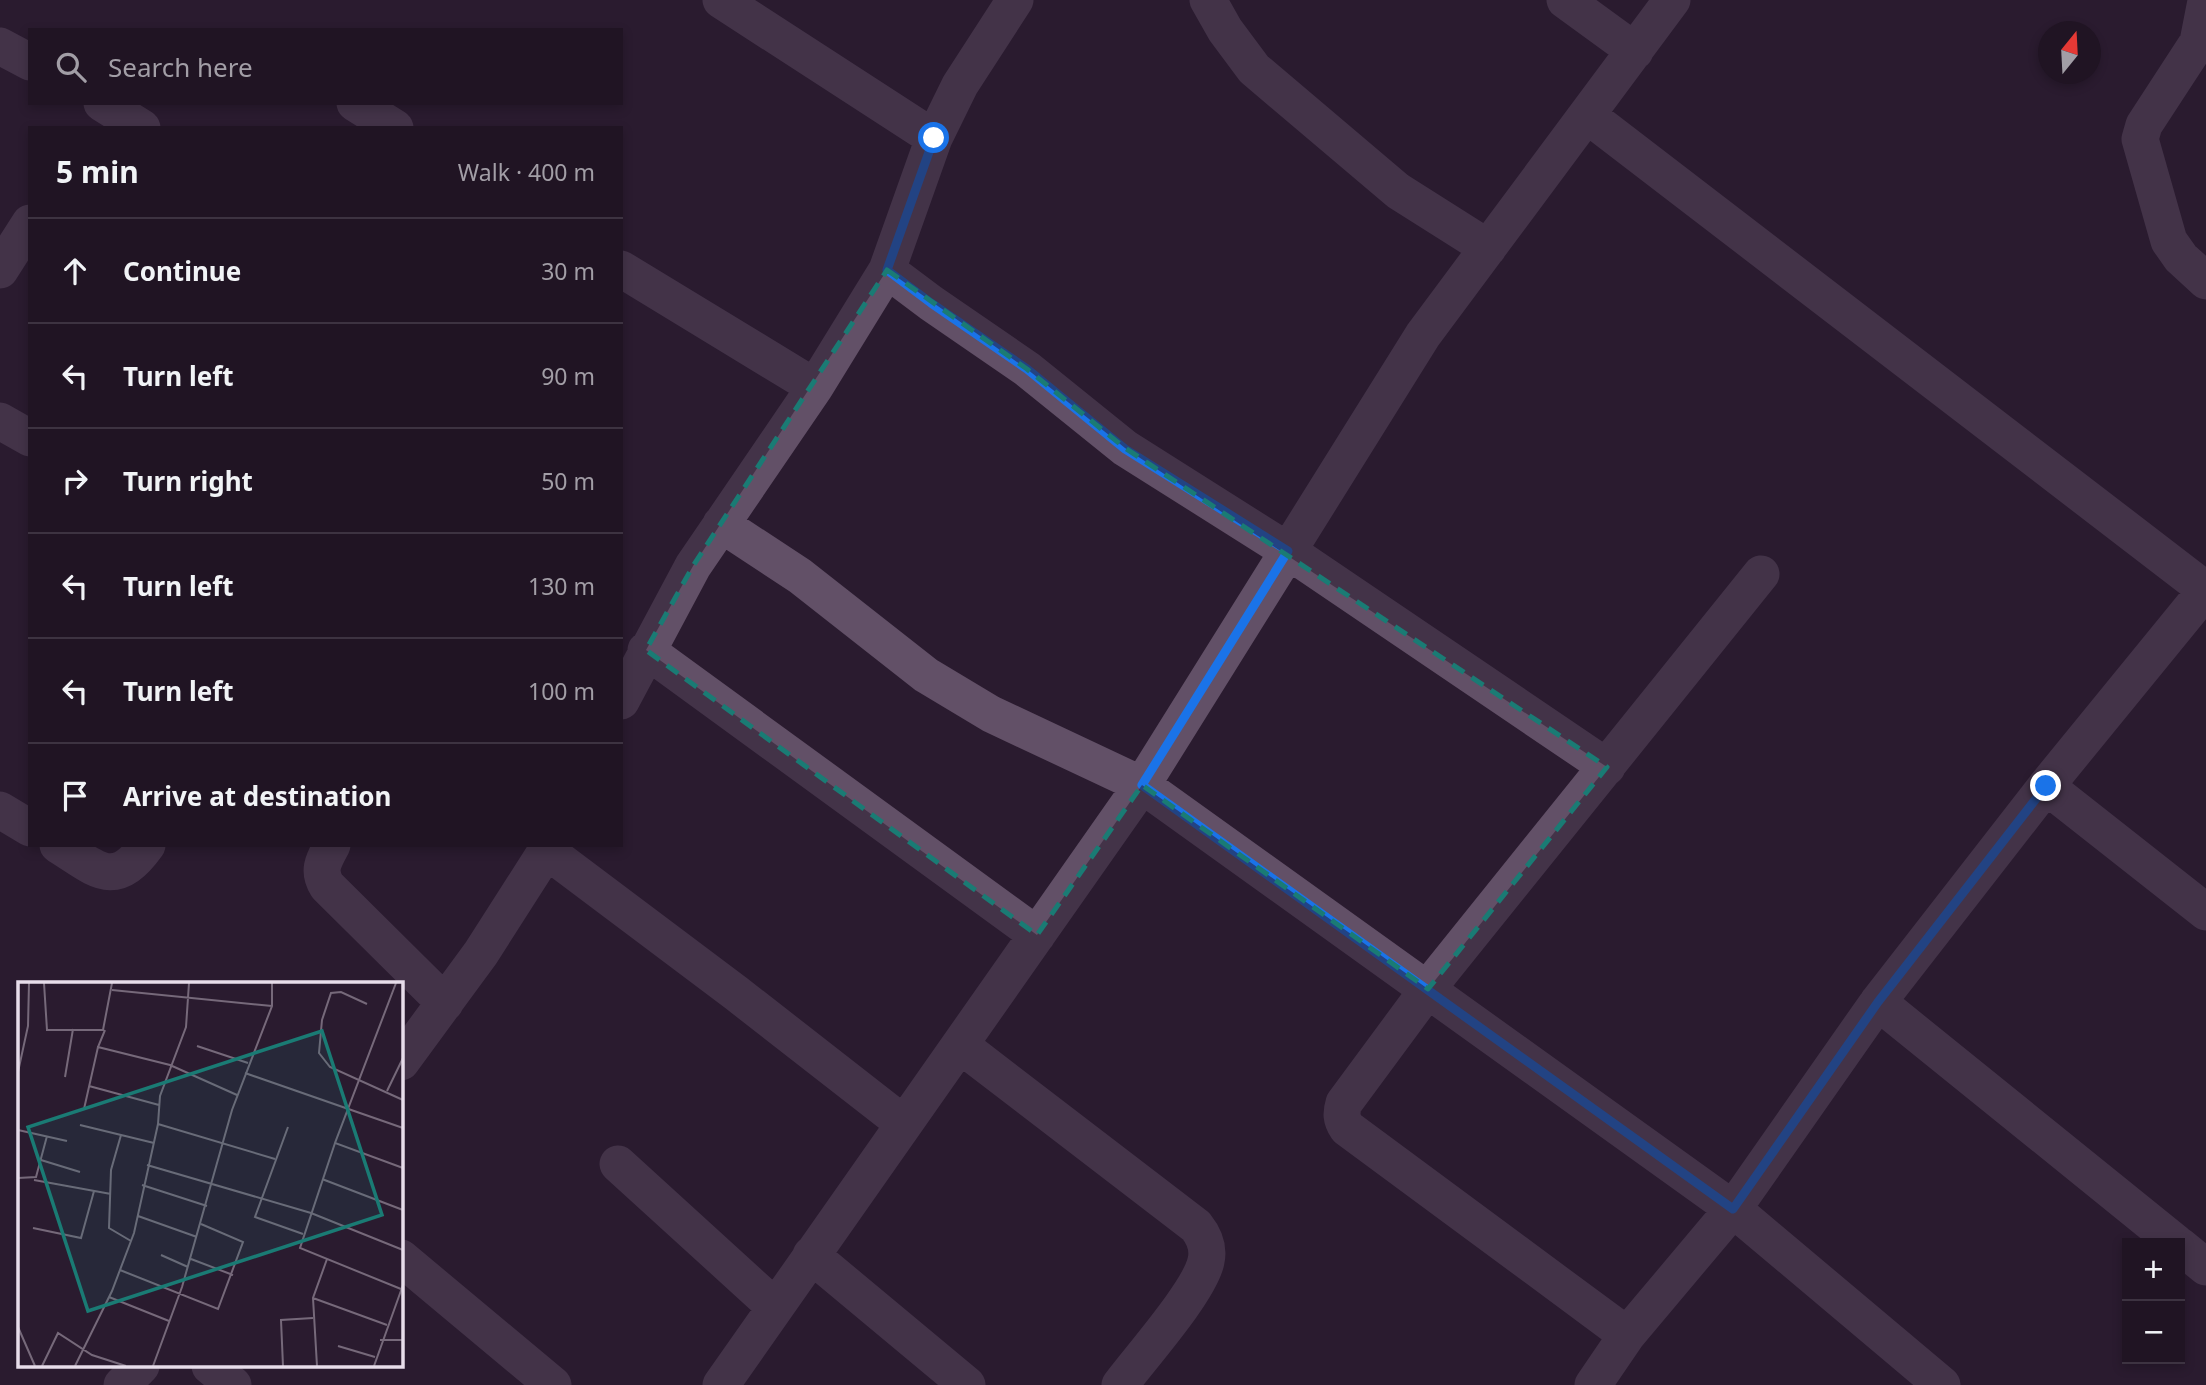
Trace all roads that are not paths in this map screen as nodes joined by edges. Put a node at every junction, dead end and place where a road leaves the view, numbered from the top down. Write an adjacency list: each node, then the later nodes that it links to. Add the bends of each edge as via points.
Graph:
1 (721, 0): 15 (street)
2 (1015, 0): 15 (street, via 960,85)
3 (1208, 0): 17 (street, via 1254,69 1398,191)
4 (1565, 0): 8 (street)
5 (1672, 0): 8 (street)
6 (2206, 1): 21 (street, via 2198,42 2144,125 2140,139 2169,241)
7 (0, 46): 9 (street)
8 (1634, 51): 12 (street)
9 (28, 61)
10 (358, 105): 14 (street)
11 (99, 112): 13 (street)
12 (1587, 115): 17 (street); 32 (street, via 2206,590)
13 (137, 126)
14 (392, 126)
15 (934, 138): 20 (street)
16 (28, 228): 18 (street)
17 (1488, 248): 26 (street, via 1423,335)
18 (13, 265)
19 (623, 270): 22 (street)
20 (887, 270): 22 (street); 26 (street, via 1027,369 1125,449)
21 (2206, 281)
22 (815, 387): 25 (street)
23 (0, 421): 24 (street)
24 (28, 437)
25 (722, 524): 28 (street); 31 (street, via 800,576 926,675 991,714)
26 (1288, 551): 30 (street); 31 (street)
27 (1761, 574): 30 (street)
28 (646, 650): 29 (street); 40 (street)
29 (623, 697)
30 (1607, 767): 41 (street)
31 (1142, 785): 40 (street); 41 (street)
32 (2046, 786): 39 (street); 42 (street)
33 (0, 810): 34 (street)
34 (28, 827)
35 (61, 847): 36 (street, via 111,873 126,870)
36 (145, 847)
37 (331, 847): 43 (street, via 321,868 327,886)
38 (548, 848): 43 (street); 46 (street)
39 (2206, 912)
40 (1037, 935): 44 (street)
41 (1428, 989): 48 (street); 55 (street, via 1344,1103 1342,1121)
42 (1878, 1002): 48 (street); 49 (street)
43 (445, 1003): 45 (street)
44 (960, 1045): 46 (street); 63 (street, via 1196,1226 1203,1236 1206,1261 1195,1286)
45 (402, 1061)
46 (904, 1124): 51 (street)
47 (618, 1164): 54 (street)
48 (1733, 1209): 55 (street); 65 (street)
49 (2169, 1238)
50 (2185, 1251): 53 (street)
51 (811, 1255): 54 (street); 62 (street)
52 (402, 1259): 60 (street)
53 (2206, 1268)
54 (775, 1307): 61 (street)
55 (1627, 1335): 64 (street)
56 (139, 1368): 58 (street)
57 (212, 1368): 59 (street)
58 (122, 1385)
59 (233, 1385)
60 (553, 1385)
61 (721, 1385)
62 (967, 1385)
63 (1120, 1385)
64 (1592, 1385)
65 (1942, 1385)

